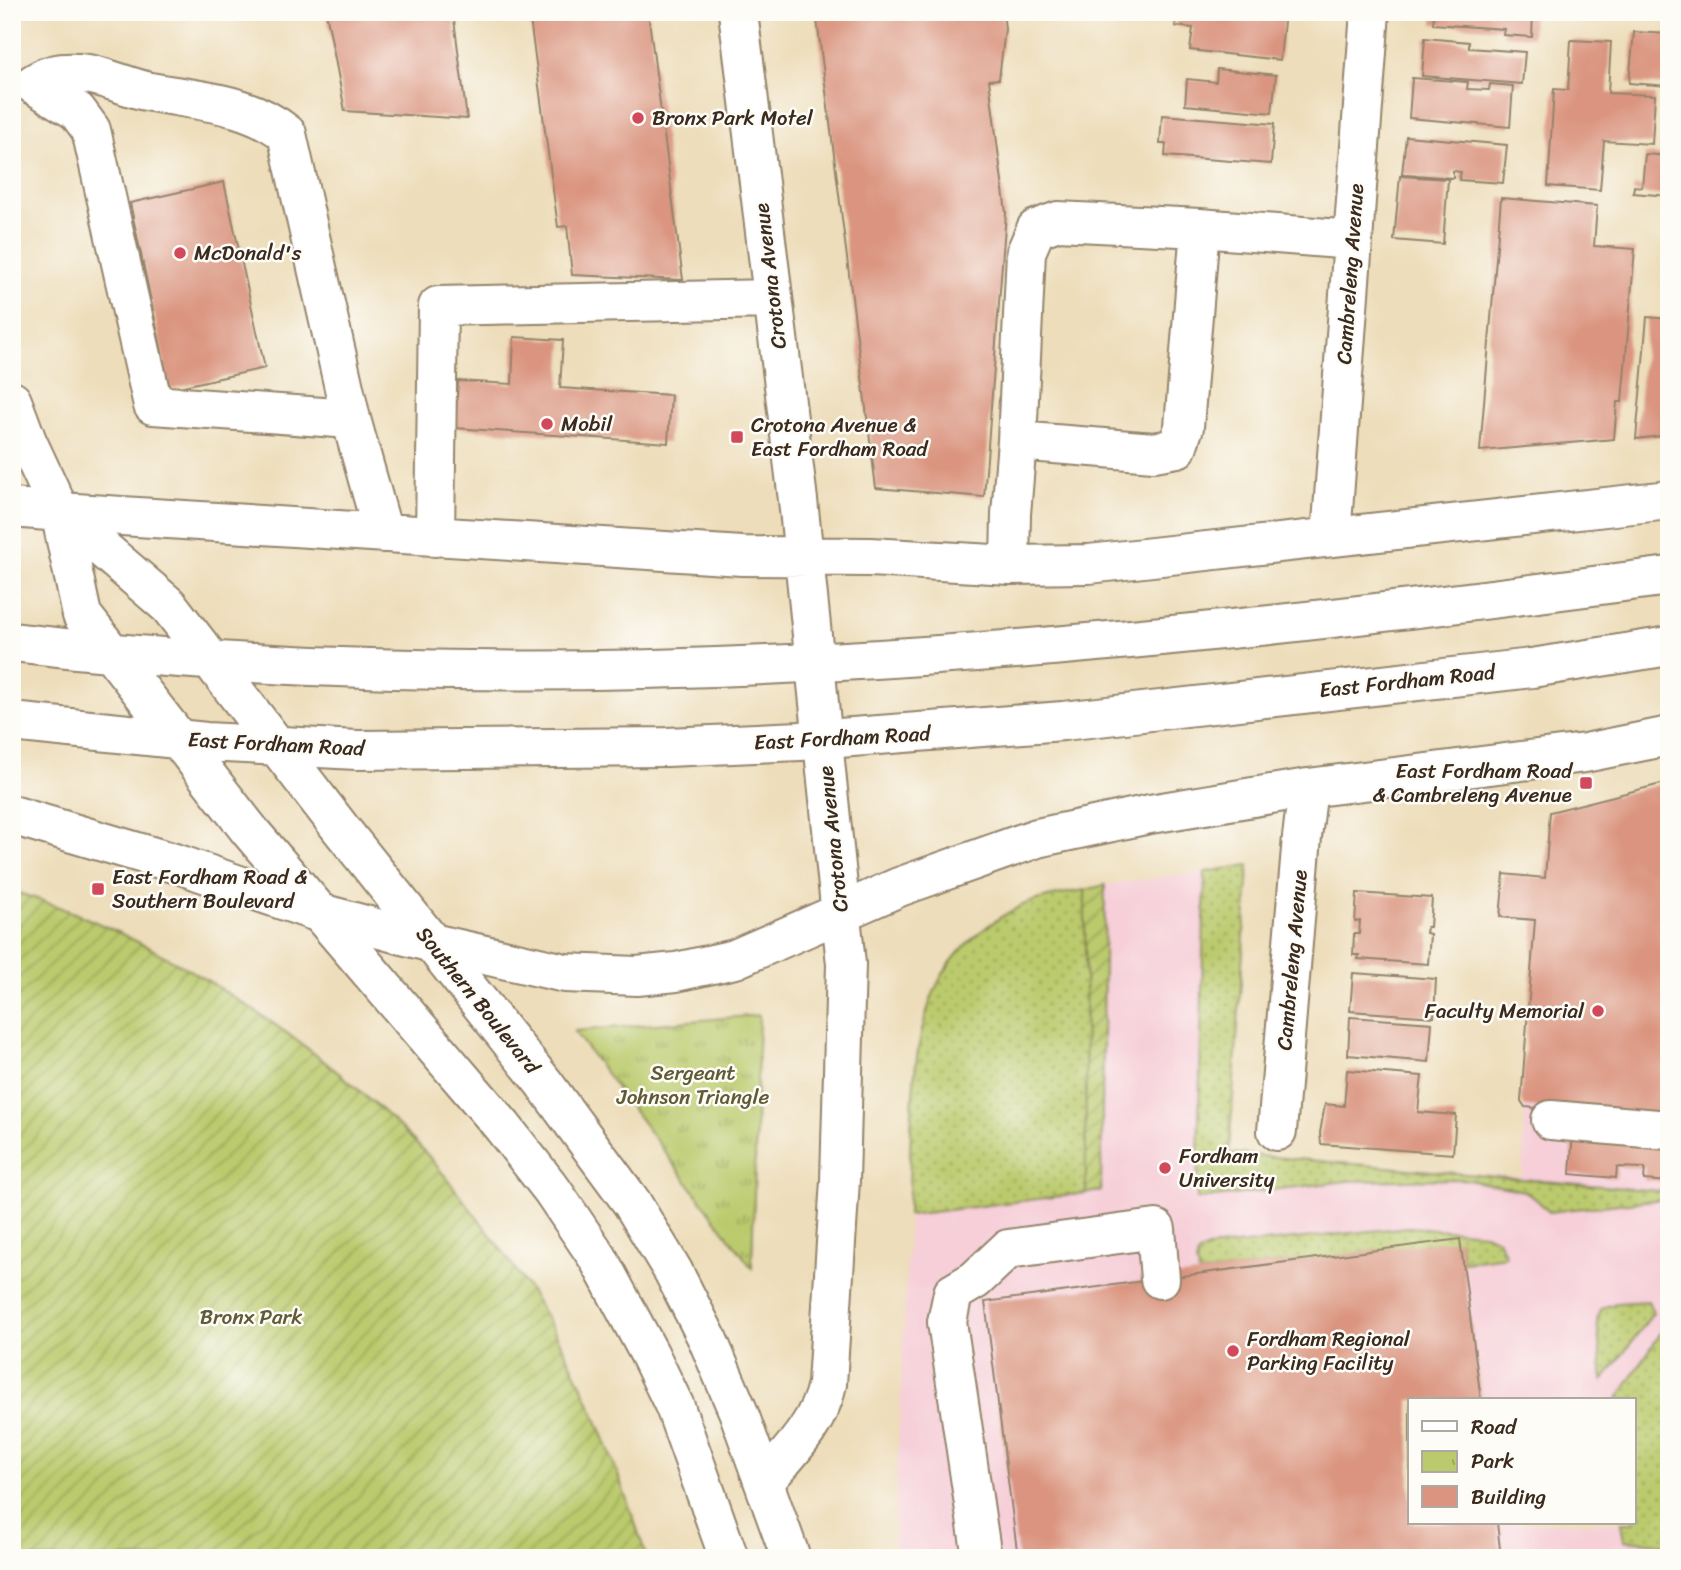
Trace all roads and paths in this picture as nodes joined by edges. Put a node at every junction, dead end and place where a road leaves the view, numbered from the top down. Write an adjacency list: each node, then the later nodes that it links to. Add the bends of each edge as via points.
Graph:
1 (738, 12): 8 (main road, Crotona Avenue)
2 (1370, 12): 7 (main road, Cambreleng Avenue)
3 (22, 86): 4 (main road, via 48,74 81,73); 5 (main road, via 77,111)
4 (144, 90): 5 (main road); 10 (main road, via 254,113 287,134)
5 (90, 130): 10 (main road, via 153,405)
6 (1199, 228): 7 (main road); 11 (main road, via 1058,221 1036,229 1026,252); 11 (main road, via 1184,427 1177,448 1154,452)
7 (1353, 240): 17 (main road, Cambreleng Avenue)
8 (772, 299): 16 (main road, via 438,306); 18 (main road, Crotona Avenue)
9 (12, 401): 14 (main road, Southern Boulevard)
10 (351, 419): 15 (main road)
11 (1017, 441): 19 (main road)
12 (1669, 500): 17 (main road)
13 (12, 508): 14 (main road)
14 (60, 512): 15 (main road); 27 (main road, Southern Boulevard, via 82,615); 29 (main road, Southern Boulevard, via 169,606)
15 (383, 533): 16 (main road)
16 (436, 537): 18 (main road)
17 (1331, 537): 19 (main road, via 1089,564)
18 (804, 556): 19 (main road); 28 (main road, Crotona Avenue)
19 (1010, 565)
20 (1669, 576): 21 (main road, via 1085,645 730,666 555,670 295,666)
21 (12, 642)
22 (1669, 646): 23 (main road, East Fordham Road, via 1532,668 1063,721 720,745 357,750 206,742)
23 (12, 722)
24 (1669, 736): 25 (main road, via 1585,753)
25 (1308, 788): 28 (main road, via 1037,838 899,887); 32 (main road, Cambreleng Avenue)
26 (12, 815): 27 (main road, via 181,865)
27 (317, 912): 29 (main road); 35 (main road, Southern Boulevard, via 502,1126 598,1258 675,1408)
28 (841, 913): 29 (main road, via 734,958 637,976 565,973); 34 (main road, Crotona Avenue, via 845,1016 827,1384 810,1428)
29 (432, 943): 34 (main road, Southern Boulevard, via 632,1203 708,1338)
30 (1551, 1120): 31 (main road)
31 (1669, 1130)
32 (1278, 1131)
33 (1160, 1279): 37 (main road, via 1156,1229 1009,1249 953,1293 947,1322)
34 (764, 1482): 36 (main road, Southern Boulevard)
35 (729, 1558)
36 (791, 1558)
37 (982, 1558)

